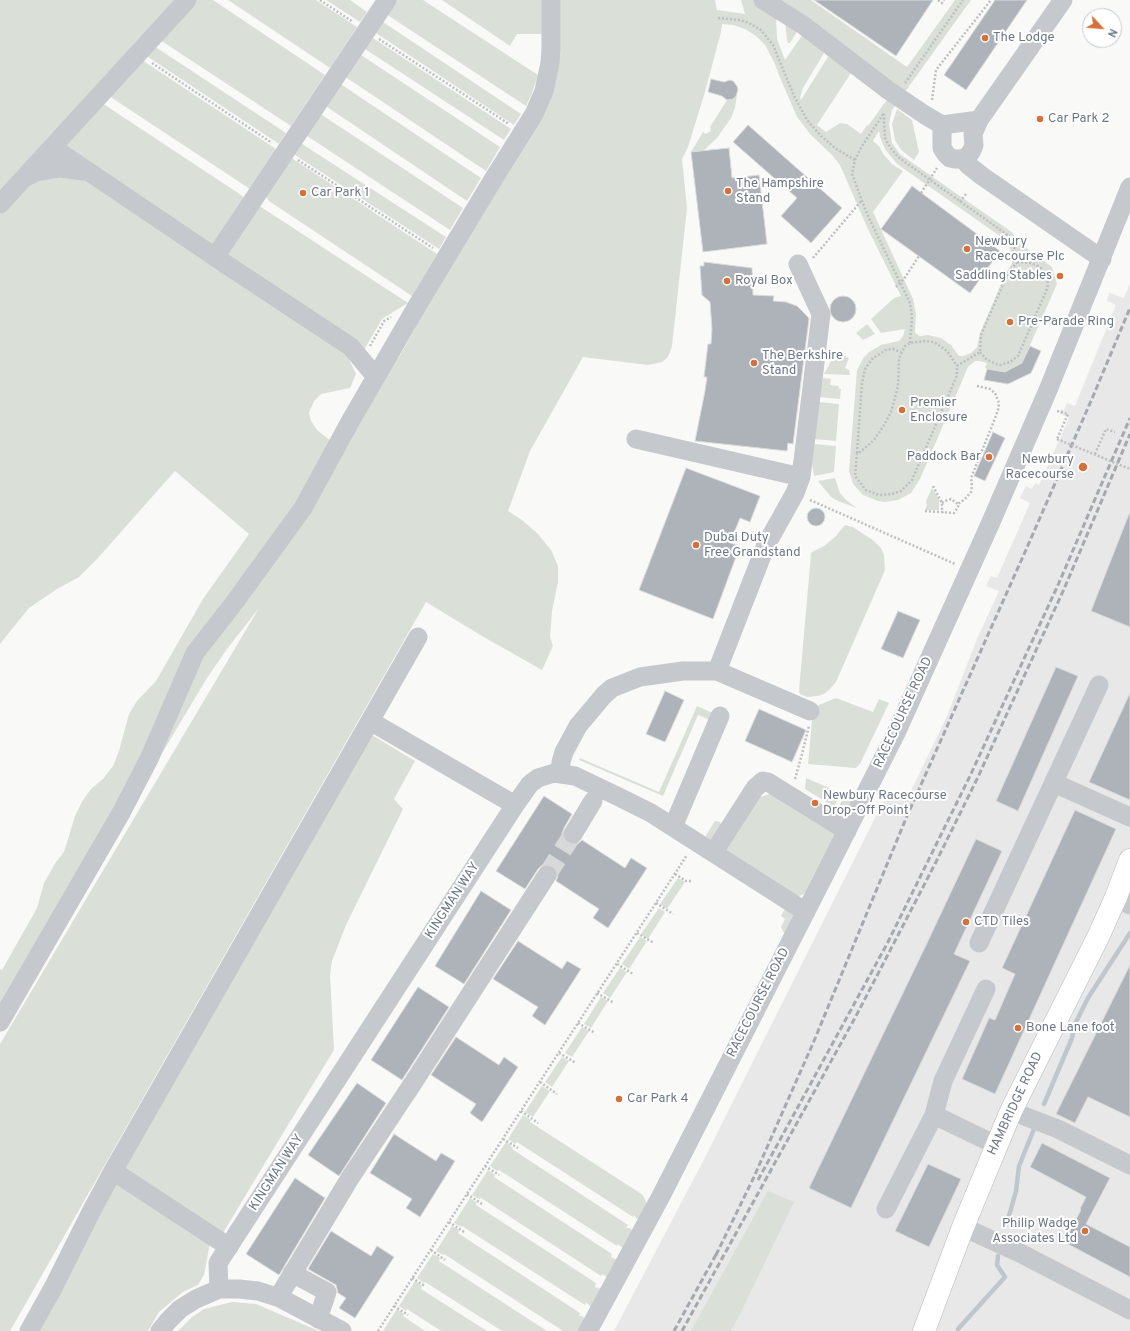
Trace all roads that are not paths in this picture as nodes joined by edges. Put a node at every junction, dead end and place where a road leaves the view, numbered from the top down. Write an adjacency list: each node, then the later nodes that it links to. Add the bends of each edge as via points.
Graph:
1 (187, 0): 8 (street)
2 (387, 0): 14 (street)
3 (551, 0): 17 (street, via 551,47 539,104)
4 (763, 0): 7 (street, via 803,25 925,116)
5 (1063, 0): 6 (street)
6 (979, 120): 7 (street); 9 (street, via 973,134 972,150)
7 (942, 125): 9 (street, via 942,148 950,158)
8 (54, 146): 10 (street); 11 (street)
9 (963, 159): 15 (street, via 982,176)
10 (88, 172): 11 (street, via 60,168 36,172); 14 (street)
11 (25, 177): 13 (street)
12 (1130, 187): 15 (street, RACECOURSE ROAD)
13 (0, 204)
14 (215, 257): 17 (street, via 351,347)
15 (1102, 259): 32 (street, RACECOURSE ROAD, via 991,522 896,733)
16 (800, 268): 19 (street, via 821,314)
17 (376, 377): 41 (street, via 303,508 196,653 149,759 121,813)
18 (636, 439): 19 (street)
19 (798, 485): 21 (street, via 766,545)
20 (418, 637): 25 (street)
21 (717, 671): 23 (street); 26 (street, via 683,671 640,677 612,688 578,726 564,752)
22 (1099, 685): 27 (street)
23 (810, 712)
24 (720, 716): 31 (street)
25 (370, 721): 29 (street); 46 (street)
26 (560, 773): 28 (street, KINGMAN WAY, via 574,776); 29 (street, KINGMAN WAY, via 546,775 530,784)
27 (1054, 783): 30 (street); 39 (street)
28 (595, 793): 31 (street, KINGMAN WAY, via 651,813); 33 (street)
29 (515, 805): 49 (street, KINGMAN WAY)
30 (1130, 817)
31 (674, 827): 34 (street, KINGMAN WAY)
32 (847, 831): 34 (street, via 763,781 755,788); 38 (street, RACECOURSE ROAD)
33 (573, 834)
34 (714, 852): 38 (street, KINGMAN WAY)
35 (1130, 860): 37 (main road, HAMBRIDGE ROAD)
36 (548, 875): 50 (street, via 350,1178)
37 (1123, 901): 42 (main road, HAMBRIDGE ROAD, via 1099,935)
38 (806, 912): 58 (street, RACECOURSE ROAD, via 661,1196)
39 (979, 943)
40 (986, 989): 43 (street, via 944,1081)
41 (0, 1022)
42 (1011, 1111): 44 (main road, HAMBRIDGE ROAD); 45 (street, via 1058,1129)
43 (934, 1115): 44 (street); 47 (street)
44 (996, 1145): 48 (main road, HAMBRIDGE ROAD)
45 (1130, 1165)
46 (113, 1171): 49 (street); 55 (street)
47 (886, 1209)
48 (963, 1227): 53 (street, via 1020,1253); 59 (main road, HAMBRIDGE ROAD)
49 (229, 1247): 51 (street, KINGMAN WAY, via 218,1263)
50 (292, 1273): 52 (street); 54 (street, via 327,1292)
51 (219, 1289): 52 (street, via 258,1291); 56 (street, via 180,1309)
52 (280, 1298): 54 (street)
53 (1130, 1310)
54 (318, 1319): 57 (street)
55 (29, 1331)
56 (160, 1331)
57 (342, 1331)
58 (588, 1331)
59 (924, 1331)

